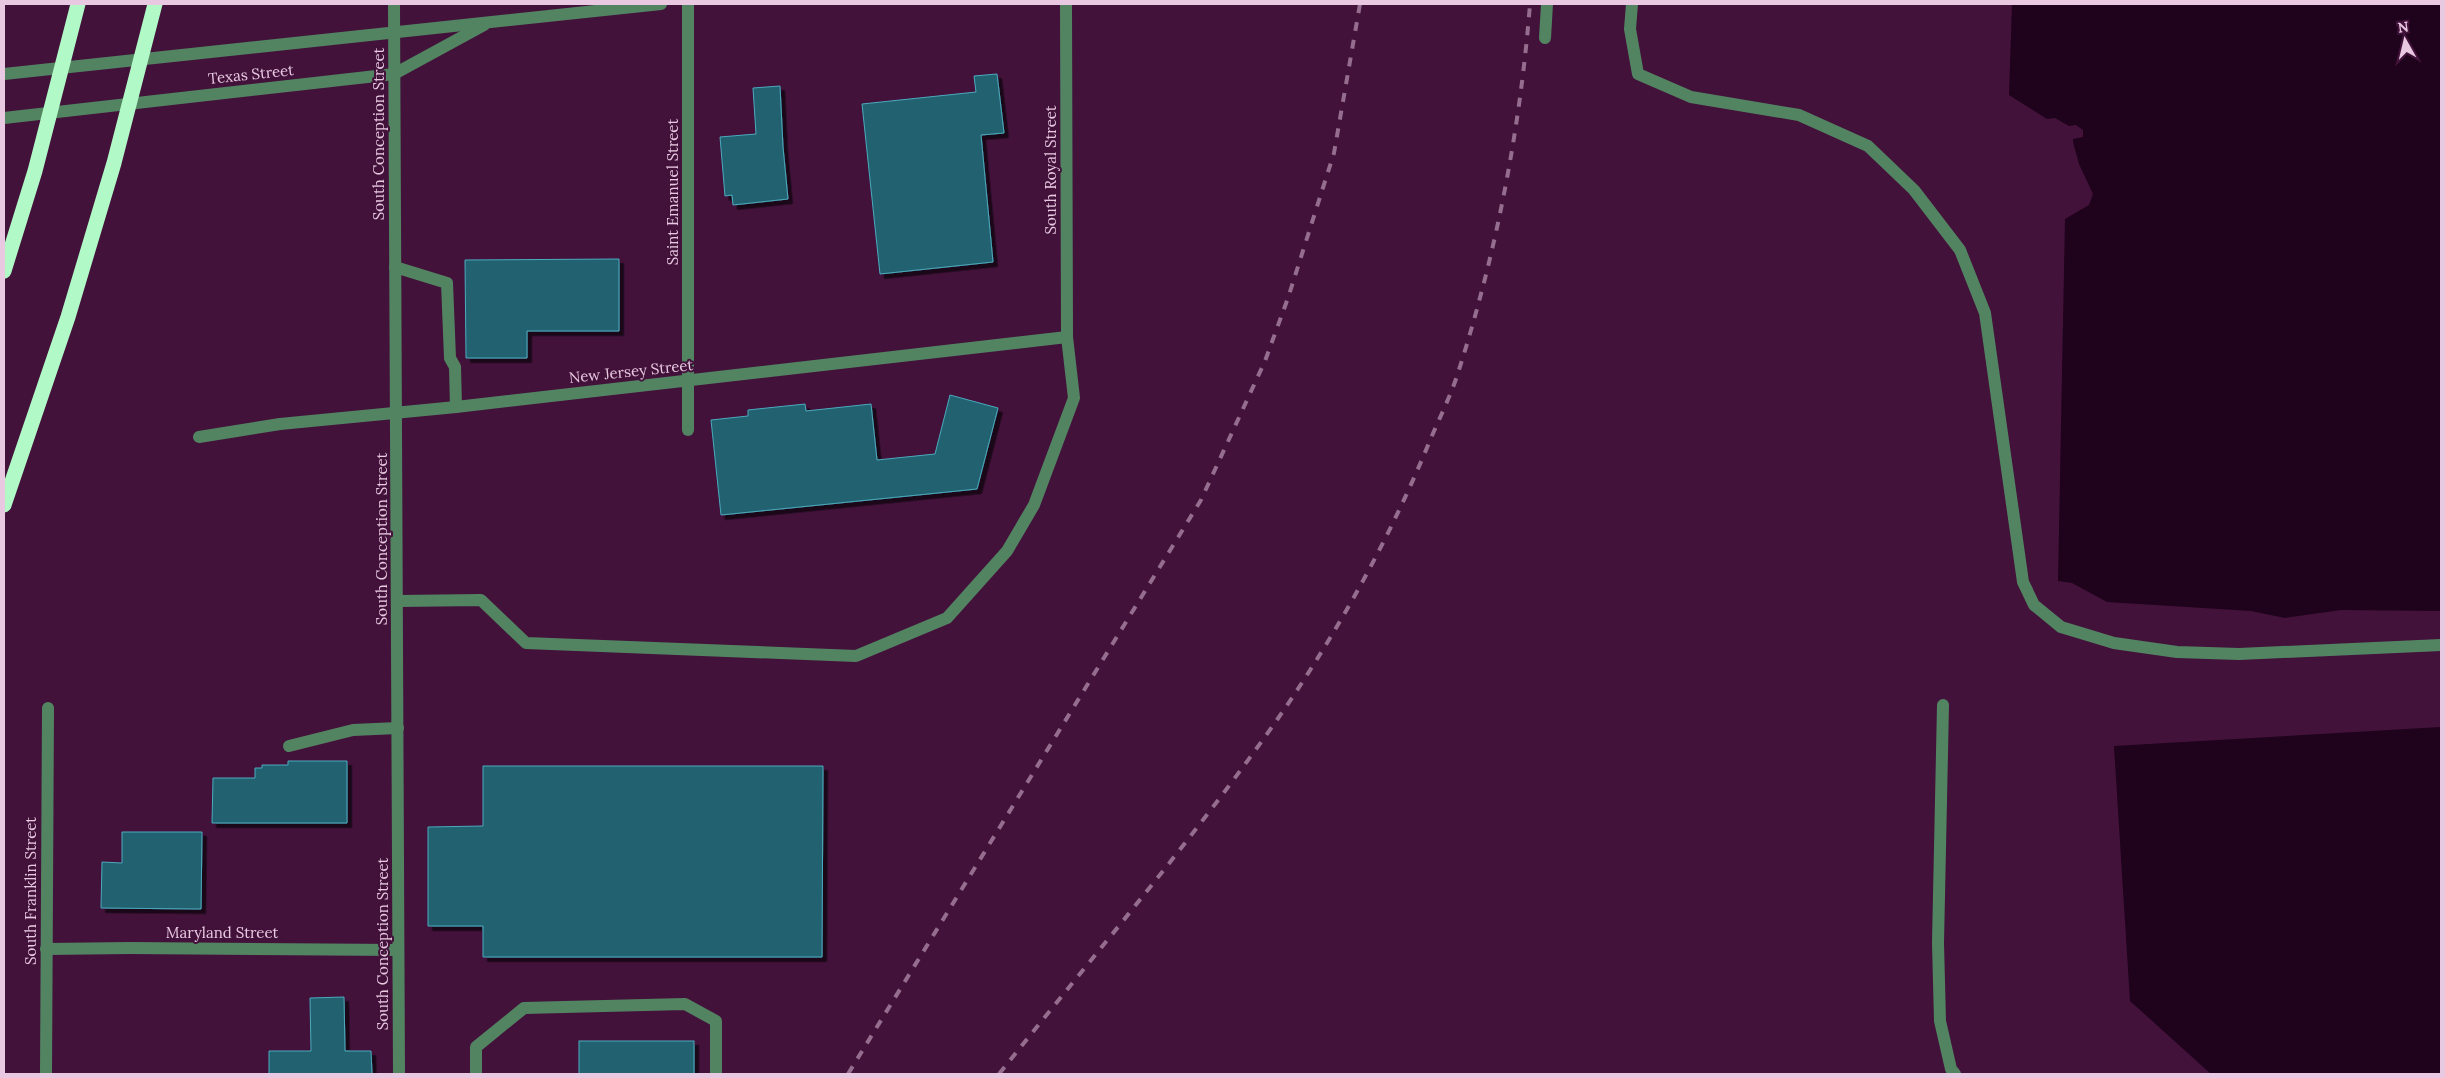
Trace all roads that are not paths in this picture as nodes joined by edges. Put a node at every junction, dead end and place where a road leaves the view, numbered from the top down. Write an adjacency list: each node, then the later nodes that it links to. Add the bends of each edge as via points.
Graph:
1 (155, 4): 23 (highway, via 114,163 68,317)
2 (394, 4): 10 (street, South Conception Street)
3 (661, 4): 9 (street, Texas Street)
4 (688, 4): 18 (street, Saint Emanuel Street)
5 (1066, 4): 17 (street, South Royal Street)
6 (1547, 4): 11 (street)
7 (1632, 4): 25 (street, via 1630,29 1638,74 1691,97 1799,115 1868,146 1914,190 1960,250 1985,313 2023,582 2034,605 2061,627 2114,643 2177,652 2239,654)
8 (78, 7): 16 (highway, via 35,171)
9 (489, 22): 10 (street, Texas Street); 13 (street, Texas Street)
10 (394, 33): 12 (street, Texas Street); 13 (street, South Conception Street)
11 (1545, 38)
12 (4, 74)
13 (394, 74): 14 (street, Texas Street); 15 (street, South Conception Street)
14 (4, 118)
15 (395, 268): 19 (street, via 447,283); 20 (street, South Conception Street)
16 (4, 271)
17 (1067, 337): 18 (street, New Jersey Street); 24 (street, South Royal Street, via 1074,398 1034,505 1007,551 947,618 856,656 526,643 481,600)
18 (688, 381): 19 (street, New Jersey Street); 21 (street, Saint Emanuel Street)
19 (456, 407): 20 (street, New Jersey Street)
20 (397, 414): 22 (street, New Jersey Street, via 280,424); 24 (street, South Conception Street)
21 (688, 430)
22 (199, 437)
23 (4, 505)
24 (398, 601): 28 (street, South Conception Street)
25 (2441, 645)
26 (1943, 705): 32 (street, via 1938,943 1940,1021)
27 (48, 708): 30 (street, South Franklin Street)
28 (398, 728): 29 (street, via 353,730); 31 (street, South Conception Street)
29 (290, 746)
30 (46, 950): 31 (street, Maryland Street); 33 (street, South Franklin Street)
31 (398, 950): 34 (street, South Conception Street)
32 (1950, 1073)
33 (46, 1074)
34 (399, 1074)
35 (476, 1074): 36 (street, via 476,1046 524,1008 685,1004 716,1022)
36 (716, 1074)

